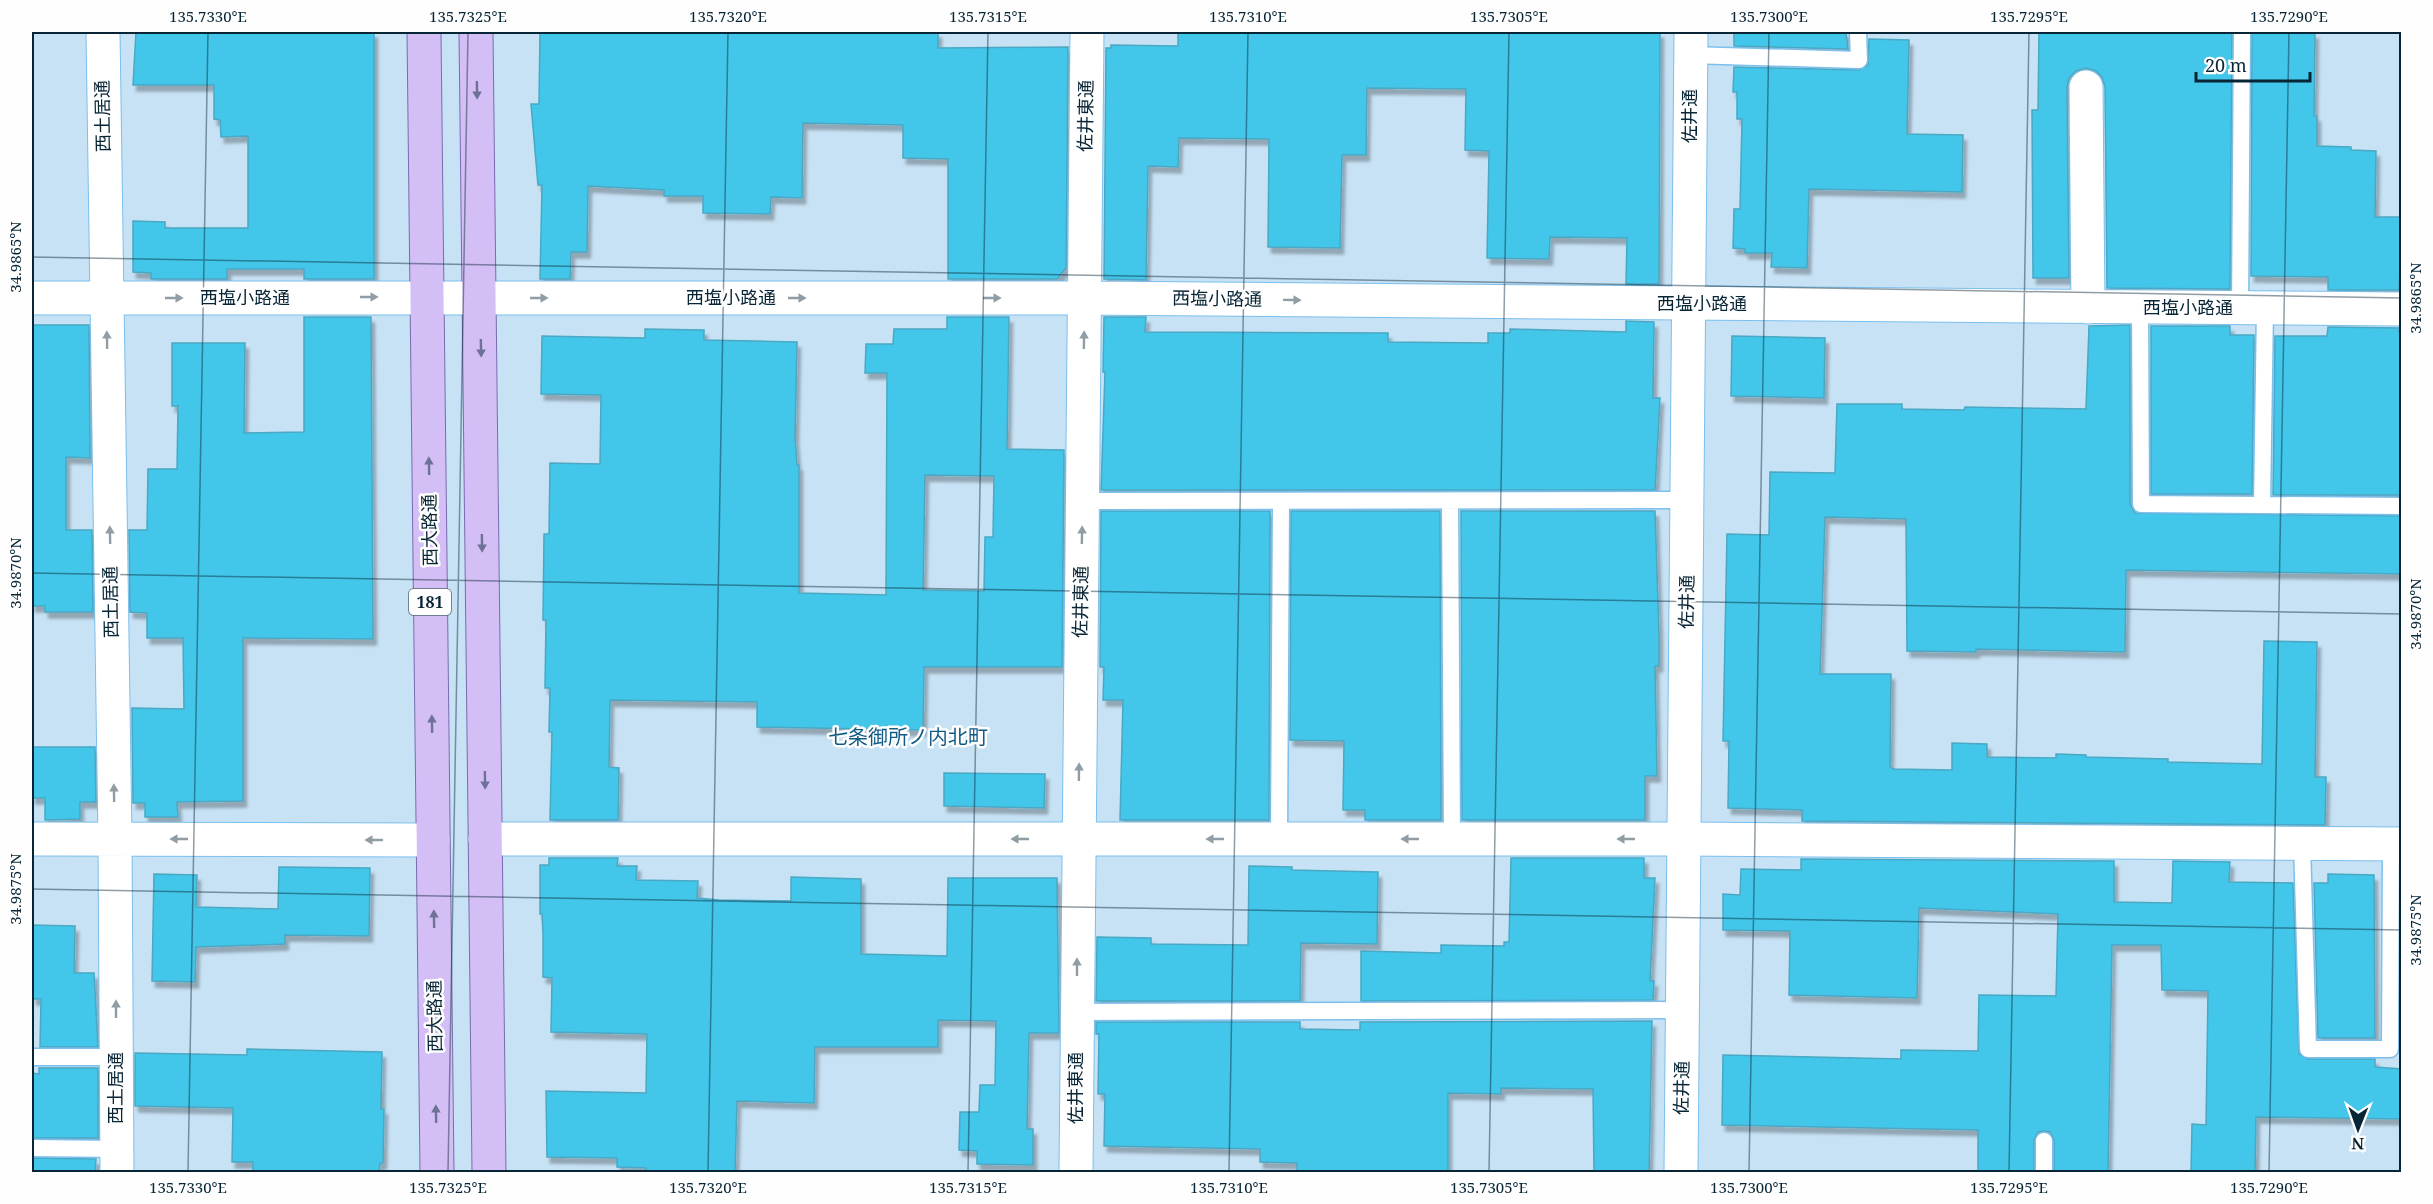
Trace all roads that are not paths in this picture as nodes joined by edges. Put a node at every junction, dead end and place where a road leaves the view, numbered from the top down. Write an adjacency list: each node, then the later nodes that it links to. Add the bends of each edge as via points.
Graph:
1 (103, 32): 11 (street, 西土居通)
2 (424, 32): 9 (main road, 西大路通 / 181)
3 (476, 32): 12 (main road, one-way to 12)
4 (1087, 32): 13 (street, 佐井東通)
5 (1858, 32): 7 (lane, via 1859,60)
6 (2242, 32): 17 (lane)
7 (1691, 44): 14 (street, 佐井通)
8 (2086, 87): 15 (street)
9 (428, 297): 11 (street, 西塩小路通, one-way to 9); 12 (street, 西塩小路通); 32 (main road, 西大路通 / 181, one-way to 9)
10 (32, 298): 11 (street, 西塩小路通)
11 (105, 298): 27 (street, 西土居通, one-way to 11)
12 (480, 298): 13 (street, 西塩小路通, one-way to 13); 25 (main road, one-way to 25)
13 (1084, 298): 14 (street, 西塩小路通, one-way to 14); 20 (street, 佐井東通, one-way to 13)
14 (1690, 304): 15 (street, 西塩小路通); 19 (street, 佐井通)
15 (2088, 307): 16 (street, 西塩小路通)
16 (2140, 307): 17 (street, 西塩小路通); 23 (lane, via 2141,504)
17 (2252, 308): 18 (street, 西塩小路通); 23 (lane)
18 (2402, 309)
19 (1688, 500): 22 (lane); 31 (street, 佐井通)
20 (1082, 501): 21 (lane); 28 (street, 佐井東通, one-way to 20)
21 (1281, 501): 22 (lane); 29 (lane)
22 (1450, 501): 30 (lane)
23 (2262, 505): 24 (lane)
24 (2402, 506)
25 (485, 838): 28 (street, one-way to 25); 43 (main road)
26 (32, 839): 27 (street)
27 (115, 839): 32 (street, one-way to 27); 38 (street, 西土居通, one-way to 27)
28 (1078, 839): 29 (street, one-way to 28); 36 (street, 佐井東通, one-way to 28)
29 (1279, 839): 30 (street, one-way to 29)
30 (1452, 839): 31 (street, one-way to 30)
31 (1684, 839): 33 (street); 35 (street, 佐井通)
32 (433, 840): 42 (main road, 西大路通 / 181, one-way to 32)
33 (2302, 843): 34 (street); 34 (lane, via 2308,1049 2390,1049)
34 (2396, 844)
35 (1683, 1010): 36 (lane); 45 (street, 佐井通)
36 (1077, 1012): 44 (street, 佐井東通)
37 (32, 1057): 38 (lane)
38 (116, 1057): 41 (street, 西土居通)
39 (2044, 1141): 46 (lane)
40 (32, 1148): 41 (lane)
41 (117, 1161)
42 (437, 1173)
43 (489, 1173)
44 (1076, 1173)
45 (1681, 1173)
46 (2044, 1173)

